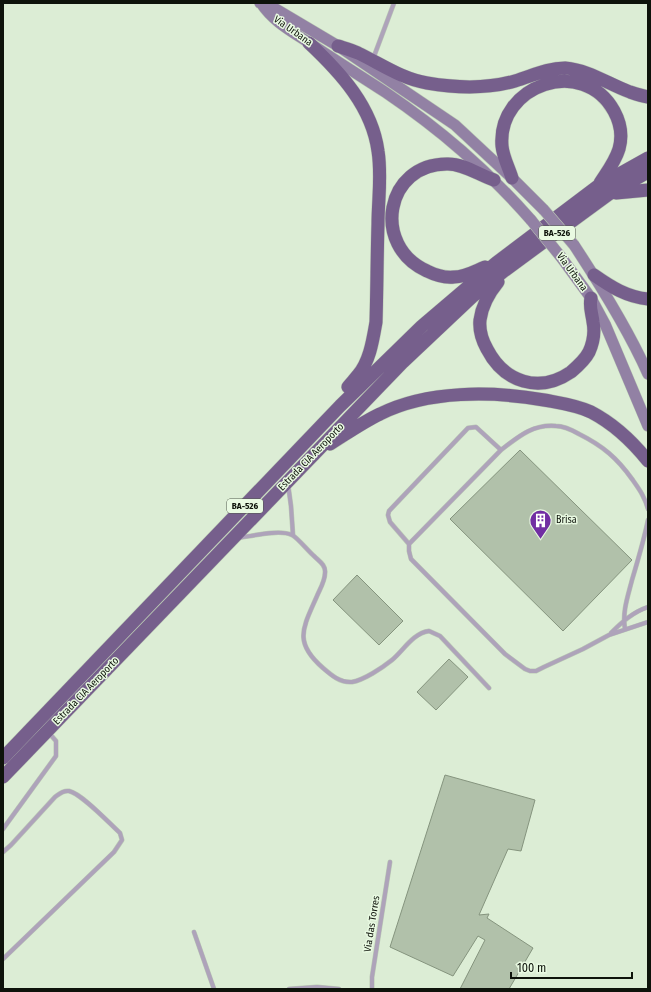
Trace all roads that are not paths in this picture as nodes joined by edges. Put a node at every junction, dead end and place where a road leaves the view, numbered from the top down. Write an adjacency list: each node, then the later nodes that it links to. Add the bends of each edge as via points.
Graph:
1 (261, 3): 3 (main road, Via Urbana, via 266,12); 4 (main road, Via Urbana, via 269,5)
2 (394, 3): 5 (lane)
3 (309, 43): 10 (main road, Via Urbana, via 430,123); 29 (highway, via 358,98 373,130 378,148 380,192 376,322 373,340 359,375 201,544)
4 (338, 46): 5 (highway); 9 (main road, Via Urbana, via 455,125)
5 (372, 61): 6 (highway, via 413,81 447,86 489,87 547,70 577,69)
6 (648, 97)
7 (648, 158): 11 (highway, Estrada CIA Aeroporto / BA-526)
8 (648, 172): 13 (highway, Estrada CIA Aeroporto / BA-526)
9 (512, 178): 11 (highway, via 504,156 502,136 509,114 521,98 540,85 549,82 576,82 606,99 616,114 621,130 619,148 613,164); 15 (main road, Via Urbana, bridge, via 574,245)
10 (494, 180): 14 (highway, via 450,164 419,170 403,184 395,197 392,226 398,244 408,259 414,265 434,274 454,277); 16 (main road, Via Urbana, bridge, via 562,257)
11 (598, 186): 14 (highway, Estrada CIA Aeroporto / BA-526)
12 (648, 190): 13 (highway)
13 (609, 194): 14 (highway, Estrada CIA Aeroporto / BA-526)
14 (500, 267): 16 (highway, via 485,301 480,330 492,360 505,373 525,382 555,380 582,363 594,335); 21 (highway, Estrada CIA Aeroporto / BA-526, via 402,363); 29 (highway, Estrada CIA Aeroporto / BA-526, via 422,326 340,406)
15 (594, 275): 17 (highway, via 627,294); 18 (main road, Via Urbana)
16 (591, 298): 19 (main road, Via Urbana, via 605,324)
17 (648, 299)
18 (648, 374)
19 (648, 426)
20 (501, 450): 24 (lane, via 524,432 542,426 568,429 597,443 622,465 643,494); 28 (lane); 28 (lane, via 473,426 439,457 389,511 390,522)
21 (314, 455): 22 (highway, via 380,414 440,397 484,394 553,402 590,412 620,431); 23 (highway, Estrada CIA Aeroporto / BA-526)
22 (648, 461)
23 (288, 482): 26 (lane); 27 (highway, Estrada CIA Aeroporto / BA-526)
24 (648, 509)
25 (648, 520): 31 (lane)
26 (293, 535): 27 (lane, via 269,533); 35 (lane, via 325,568 323,582 303,636 307,651 333,677 351,682 379,670 418,635 429,631 440,636)
27 (232, 540): 36 (highway, Estrada CIA Aeroporto / BA-526)
28 (409, 544): 34 (lane, via 411,559 505,654 525,669 536,671)
29 (182, 572): 37 (highway, Estrada CIA Aeroporto / BA-526)
30 (648, 607): 31 (lane)
31 (623, 621): 33 (lane); 34 (lane)
32 (648, 622): 33 (lane)
33 (625, 629): 34 (lane)
34 (610, 634)
35 (489, 688)
36 (47, 731): 38 (highway, Estrada CIA Aeroporto / BA-526); 39 (lane, via 56,741 56,756)
37 (3, 758)
38 (3, 777)
39 (3, 829)
40 (3, 852): 43 (lane, via 55,797 68,790 78,795 120,833 122,840 114,852)
41 (390, 862): 47 (lane, Via das Torres)
42 (194, 932): 44 (lane)
43 (3, 959)
44 (214, 989)
45 (289, 989): 46 (lane)
46 (339, 989)
47 (372, 989)

